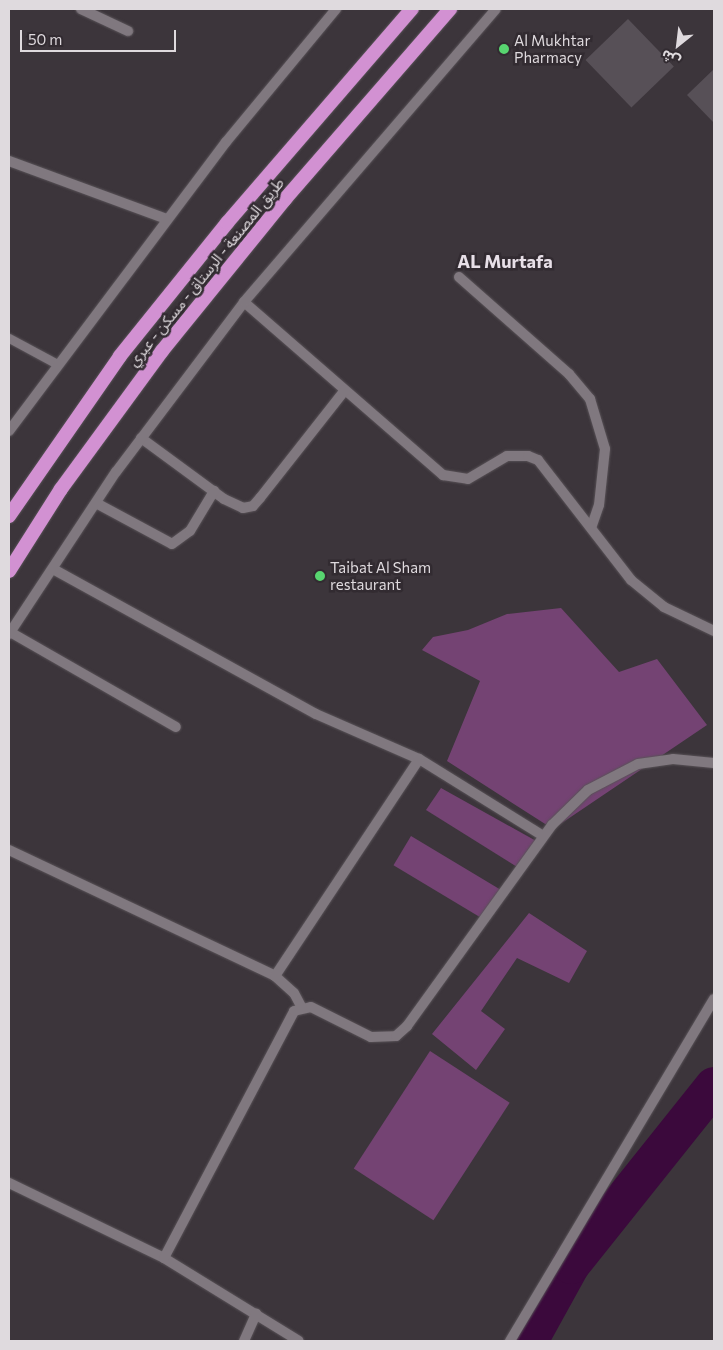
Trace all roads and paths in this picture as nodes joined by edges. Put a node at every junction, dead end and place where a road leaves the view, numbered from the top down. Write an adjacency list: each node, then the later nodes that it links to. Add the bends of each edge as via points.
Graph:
1 (81, 9): 6 (street)
2 (336, 9): 8 (street)
3 (412, 9): 18 (highway, طريق المصنعة - الرستاق - مسكن - عبري, via 227,223 120,356)
4 (450, 9): 21 (highway, طريق المصنعة - الرستاق - مسكن - عبري, via 285,199 162,351 62,489)
5 (496, 9): 10 (street)
6 (128, 31)
7 (9, 161): 8 (street)
8 (167, 219): 12 (street)
9 (459, 277): 19 (street, via 569,374 590,399 604,449 599,506)
10 (244, 302): 13 (street); 15 (street)
11 (9, 338): 12 (lane)
12 (57, 364): 14 (street)
13 (345, 390): 16 (street, via 253,506 243,508); 19 (street, via 435,470 451,478 476,477 507,456 528,456 538,460)
14 (9, 431)
15 (141, 438): 16 (street); 17 (street)
16 (214, 492): 17 (street, via 190,531 172,544)
17 (96, 503): 20 (street)
18 (9, 516)
19 (591, 528): 22 (street, via 647,595 683,619)
20 (53, 569): 23 (street); 25 (street, via 316,714)
21 (9, 571)
22 (714, 631)
23 (10, 633): 24 (street)
24 (176, 727)
25 (419, 759): 27 (street); 29 (street)
26 (714, 763): 27 (street, via 657,760 620,770 588,790)
27 (543, 836): 31 (street, via 402,1032 388,1039 371,1037 319,1010)
28 (9, 850): 29 (street)
29 (275, 976): 31 (street, via 294,993)
30 (714, 998): 37 (street)
31 (302, 1008): 33 (street, via 294,1011 284,1025)
32 (9, 1183): 33 (street)
33 (164, 1258): 34 (street)
34 (256, 1314): 35 (street); 36 (street)
35 (244, 1341)
36 (299, 1341)
37 (510, 1341)

